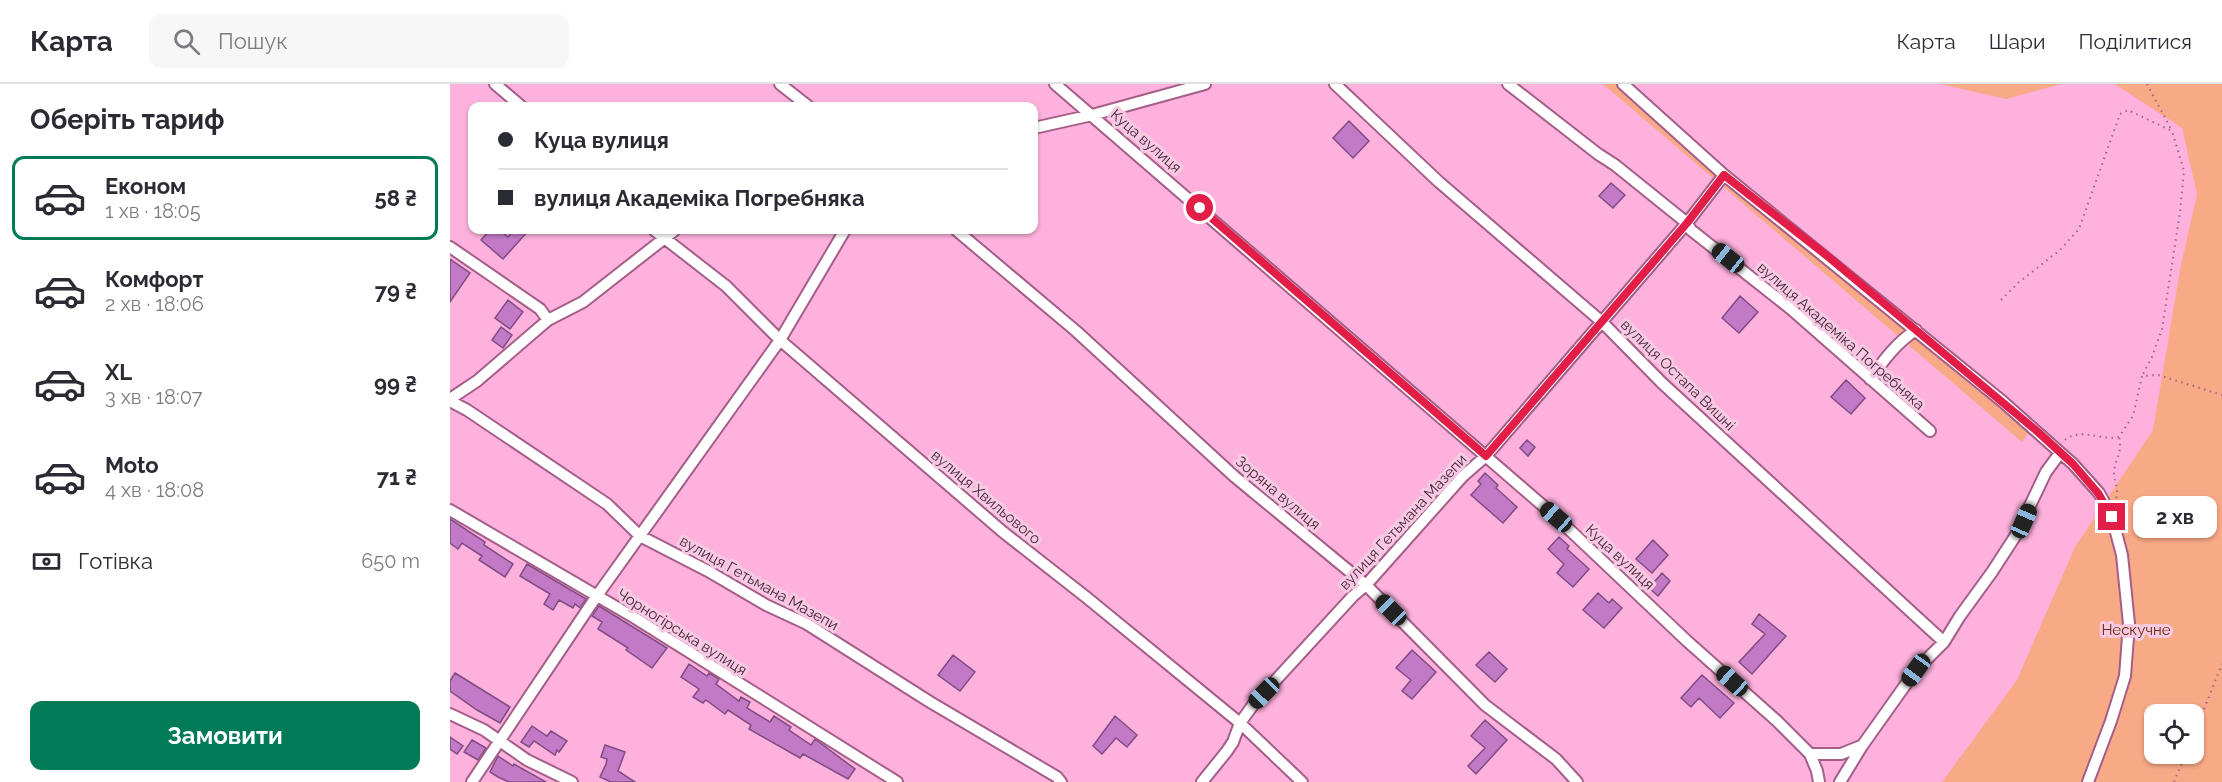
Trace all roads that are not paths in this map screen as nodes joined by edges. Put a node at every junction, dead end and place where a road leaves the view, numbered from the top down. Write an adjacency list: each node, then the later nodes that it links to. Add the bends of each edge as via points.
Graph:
1 (495, 84): 8 (street)
2 (780, 84): 9 (street)
3 (1055, 84): 10 (street, Куца вулиця)
4 (1205, 84): 10 (street)
5 (1335, 84): 21 (street, вулиця Остапа Вишні, via 1439,182)
6 (1508, 84): 13 (street, вулиця Академіка Погребняка)
7 (1623, 84): 12 (street)
8 (516, 102)
9 (803, 102)
10 (1092, 115): 11 (street); 28 (street, Куца вулиця)
11 (1038, 127)
12 (1724, 175): 13 (street, вулиця Гетьмана Мазепи); 22 (street)
13 (1687, 223): 21 (street, вулиця Гетьмана Мазепи); 24 (street, вулиця Академіка Погребняка)
14 (659, 234): 18 (street, вулиця Хвильового)
15 (671, 234): 18 (street)
16 (843, 234): 23 (street)
17 (961, 234): 31 (street, Зоряна вулиця, via 1076,331 1234,477)
18 (665, 239): 20 (street, via 583,302); 23 (street, вулиця Хвильового, via 726,286)
19 (450, 247): 20 (street, via 540,309)
20 (548, 320): 25 (street)
21 (1602, 322): 28 (street, вулиця Гетьмана Мазепи); 33 (street, вулиця Остапа Вишні, via 1662,383)
22 (1916, 330): 24 (street, via 1890,351); 27 (street)
23 (780, 340): 30 (street); 35 (street, вулиця Хвильового, via 1003,532)
24 (1870, 379): 26 (street, вулиця Академіка Погребняка)
25 (450, 400): 30 (street, вулиця Гетьмана Мазепи, via 607,504)
26 (1930, 431)
27 (2060, 453): 33 (street, via 2043,478 2016,536); 48 (street, via 2098,493 2110,513 2122,555 2129,624 2125,676)
28 (1486, 456): 31 (street, вулиця Гетьмана Мазепи, via 1463,476); 38 (street, Куца вулиця)
29 (450, 510): 32 (street, Чорногірська вулиця)
30 (640, 536): 32 (street); 42 (street, вулиця Гетьмана Мазепи, via 807,624)
31 (1366, 585): 35 (street, вулиця Гетьмана Мазепи, via 1252,705); 45 (street, Зоряна вулиця, via 1485,705 1556,759)
32 (596, 597): 36 (street); 41 (street, Чорногірська вулиця)
33 (1944, 642): 37 (street, via 1916,670)
34 (450, 714): 36 (street)
35 (1240, 723): 43 (street, вулиця Гетьмана Мазепи, via 1233,742); 44 (street, вулиця Хвильового)
36 (500, 742): 39 (street); 40 (street)
37 (1862, 746): 38 (street, via 1841,754); 47 (street)
38 (1810, 754): 46 (street, Куца вулиця)
39 (472, 782)
40 (572, 782)
41 (897, 782)
42 (1061, 782)
43 (1202, 782)
44 (1302, 782)
45 (1577, 782)
46 (1819, 782)
47 (1840, 782)
48 (2088, 782)

